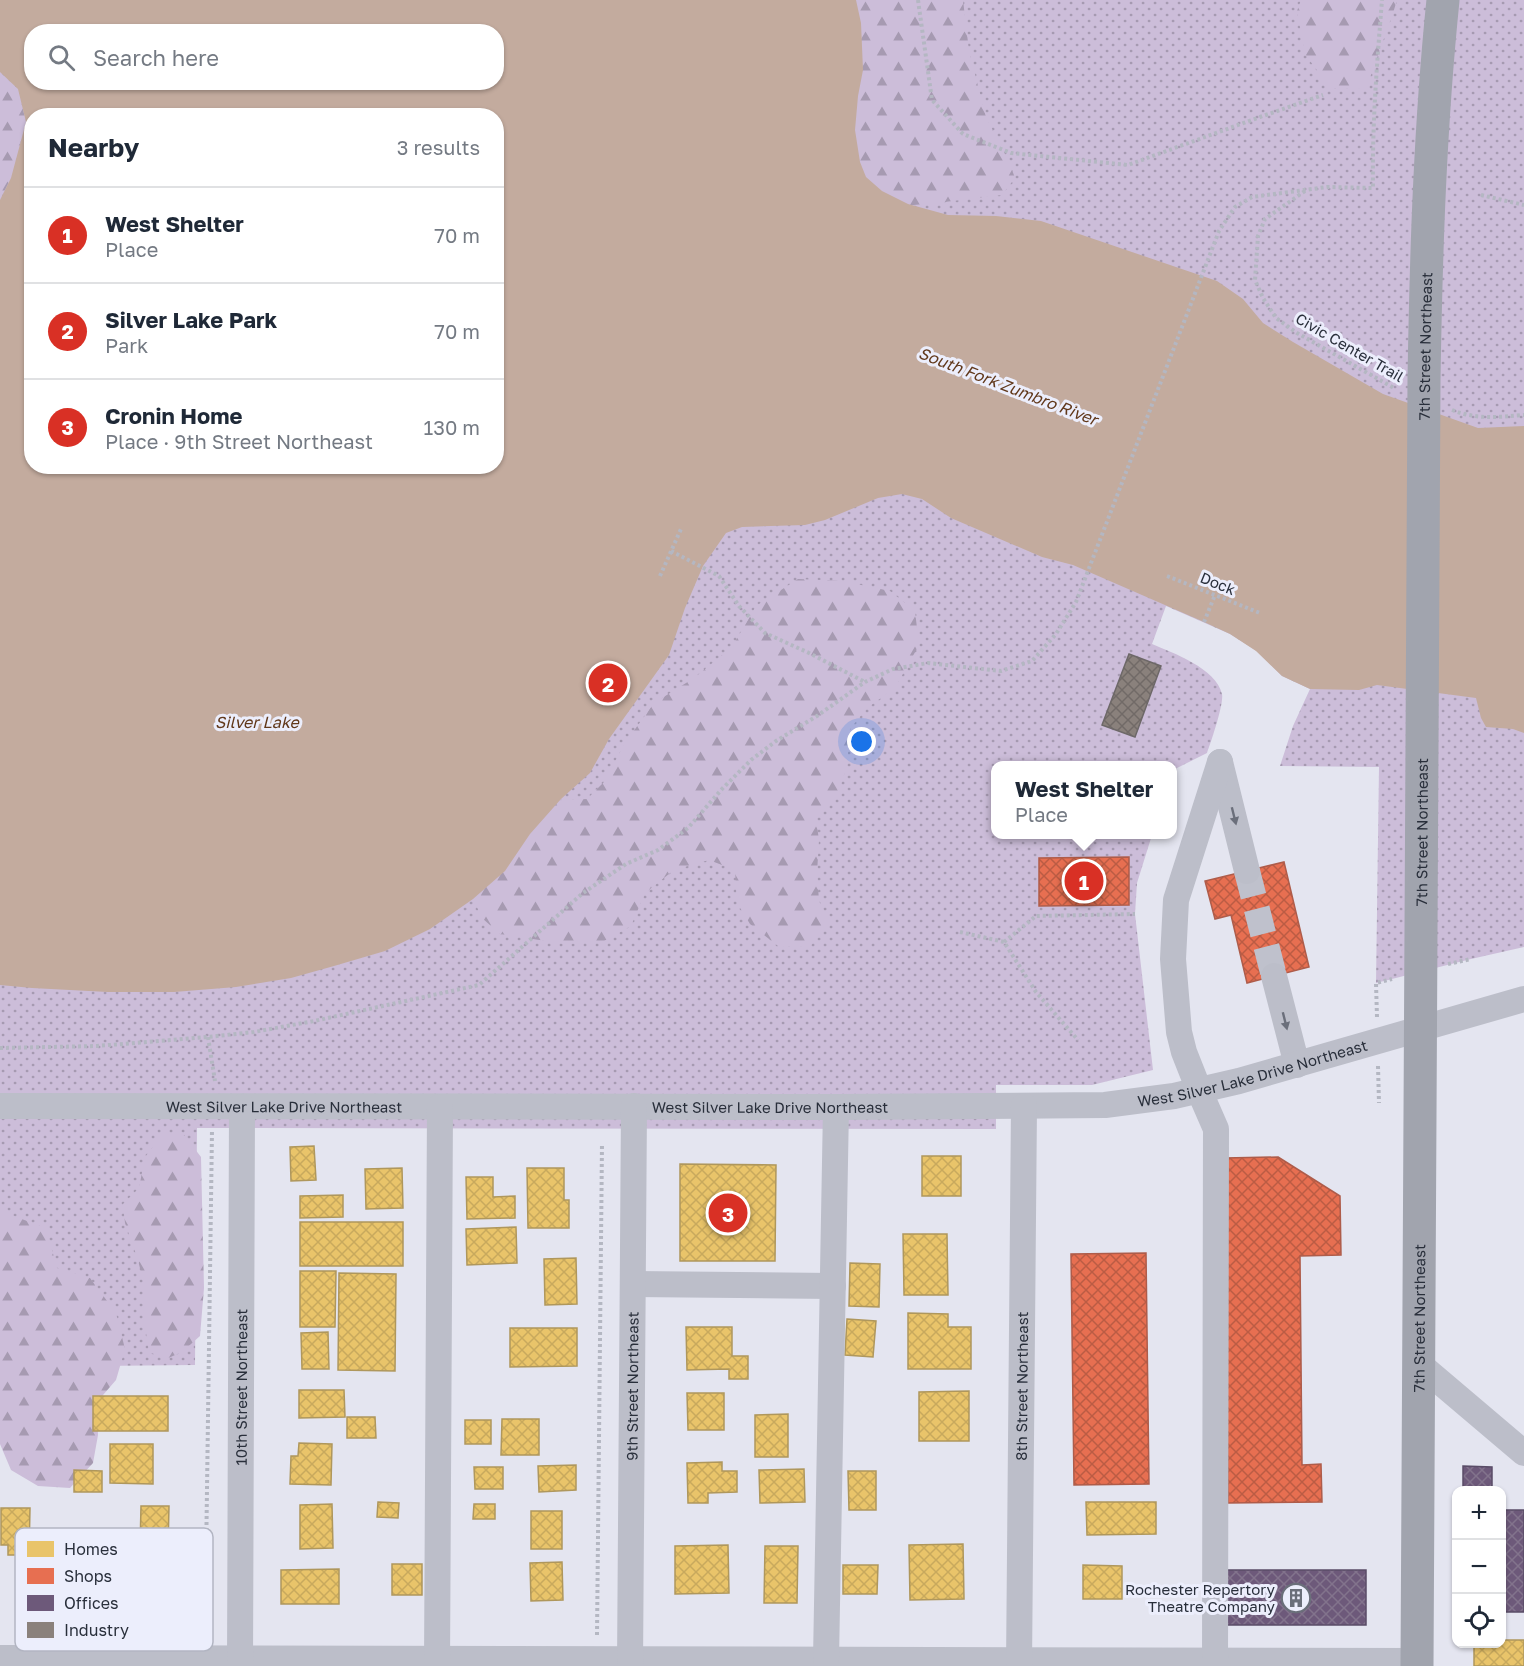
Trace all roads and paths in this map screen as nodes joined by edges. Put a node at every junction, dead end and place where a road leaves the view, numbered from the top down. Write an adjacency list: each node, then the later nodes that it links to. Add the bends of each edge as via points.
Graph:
1 (918, 0): 4 (path, via 932,100 963,134 1011,153 1128,165)
2 (1382, 0): 5 (path, via 1373,188)
3 (1443, 0): 8 (main road, 7th Street Northeast, via 1426,257)
4 (1323, 95)
5 (1305, 190): 8 (path, Civic Center Trail, via 1266,219 1258,236 1255,280 1263,298 1276,318 1388,386); 18 (path, via 1252,197 1235,207 1219,231 1076,602 1032,662 1001,671 928,663 893,669)
6 (1481, 195): 7 (path)
7 (1524, 205)
8 (1411, 385): 25 (main road, 7th Street Northeast, via 1422,710)
9 (1448, 409): 10 (path, via 1469,416)
10 (1524, 415)
11 (681, 529): 12 (path)
12 (671, 551): 13 (path); 18 (path, via 719,576 739,606 765,633)
13 (660, 576)
14 (1167, 576): 15 (path, Dock)
15 (1216, 595): 16 (path, Dock); 17 (path)
16 (1260, 613)
17 (1204, 622)
18 (865, 682): 26 (path, via 751,760 688,828 583,893 479,985 314,1021)
19 (1247, 871): 30 (street, one-way to 19, via 1179,1032 1173,959 1176,900 1220,762)
20 (1134, 914): 22 (path, via 1036,916)
21 (960, 932): 22 (path)
22 (1004, 942): 27 (path, via 1035,992)
23 (1274, 976): 29 (street, one-way to 29)
24 (1524, 999): 25 (street, West Silver Lake Drive Northeast)
25 (1421, 1028): 29 (street, West Silver Lake Drive Northeast); 41 (main road, 7th Street Northeast)
26 (208, 1037): 28 (path, via 97,1046); 34 (path, via 215,1081)
27 (1078, 1040)
28 (0, 1048)
29 (1297, 1065): 30 (street, West Silver Lake Drive Northeast)
30 (1198, 1090): 33 (street, West Silver Lake Drive Northeast, via 1106,1105); 53 (street, via 1216,1129)
31 (0, 1106): 34 (street, West Silver Lake Drive Northeast)
32 (634, 1106): 36 (street, West Silver Lake Drive Northeast); 37 (street, West Silver Lake Drive Northeast); 39 (street, 9th Street Northeast)
33 (1024, 1106): 37 (street, West Silver Lake Drive Northeast); 52 (street, 8th Street Northeast)
34 (214, 1107): 35 (street, West Silver Lake Drive Northeast); 43 (path)
35 (242, 1107): 36 (street, West Silver Lake Drive Northeast); 49 (street, 10th Street Northeast)
36 (440, 1107): 50 (street)
37 (836, 1107): 40 (street)
38 (602, 1143): 47 (path)
39 (633, 1284): 40 (street); 51 (street, 9th Street Northeast)
40 (833, 1286): 48 (street)
41 (1419, 1364): 42 (street); 54 (main road, 7th Street Northeast)
42 (1524, 1453)
43 (207, 1528)
44 (205, 1651): 46 (path)
45 (0, 1658): 46 (street)
46 (205, 1658): 49 (street)
47 (596, 1659): 50 (street); 51 (street)
48 (826, 1660): 51 (street); 52 (street)
49 (240, 1662): 50 (street)
50 (437, 1663)
51 (630, 1663)
52 (1019, 1663): 53 (street)
53 (1215, 1663): 54 (street)
54 (1417, 1664)

